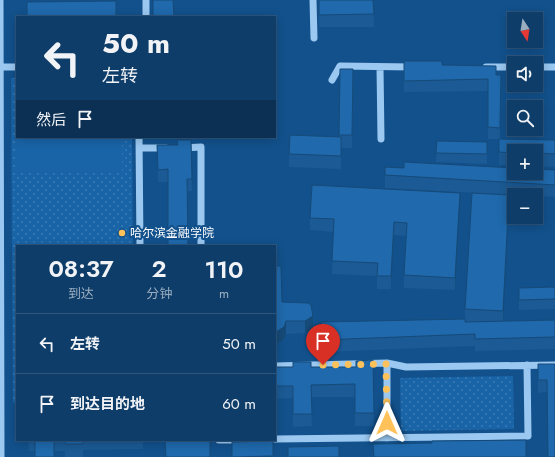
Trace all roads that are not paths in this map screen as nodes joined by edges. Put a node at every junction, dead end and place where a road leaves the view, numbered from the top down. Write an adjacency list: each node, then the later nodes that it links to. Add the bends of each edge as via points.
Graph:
1 (0, 0): 6 (street)
2 (146, 0): 4 (street)
3 (313, 0): 5 (street)
4 (146, 16)
5 (314, 38)
6 (1, 53): 8 (street)
7 (380, 66): 10 (street); 15 (street, via 340,66); 17 (street)
8 (1, 67): 9 (street); 29 (street)
9 (16, 67)
10 (420, 67)
11 (475, 67): 12 (street)
12 (507, 67)
13 (543, 67): 14 (street)
14 (555, 68)
15 (332, 80)
16 (139, 138): 18 (street)
17 (381, 139)
18 (139, 148): 19 (street); 21 (street)
19 (170, 148)
20 (178, 148): 22 (street, via 201,148)
21 (140, 245)
22 (201, 245)
23 (386, 364): 24 (street, via 406,367); 26 (street); 27 (street)
24 (527, 364): 25 (street); 27 (street, via 528,436)
25 (555, 365)
26 (276, 366)
27 (387, 438): 28 (street)
28 (276, 440)
29 (1, 457)

